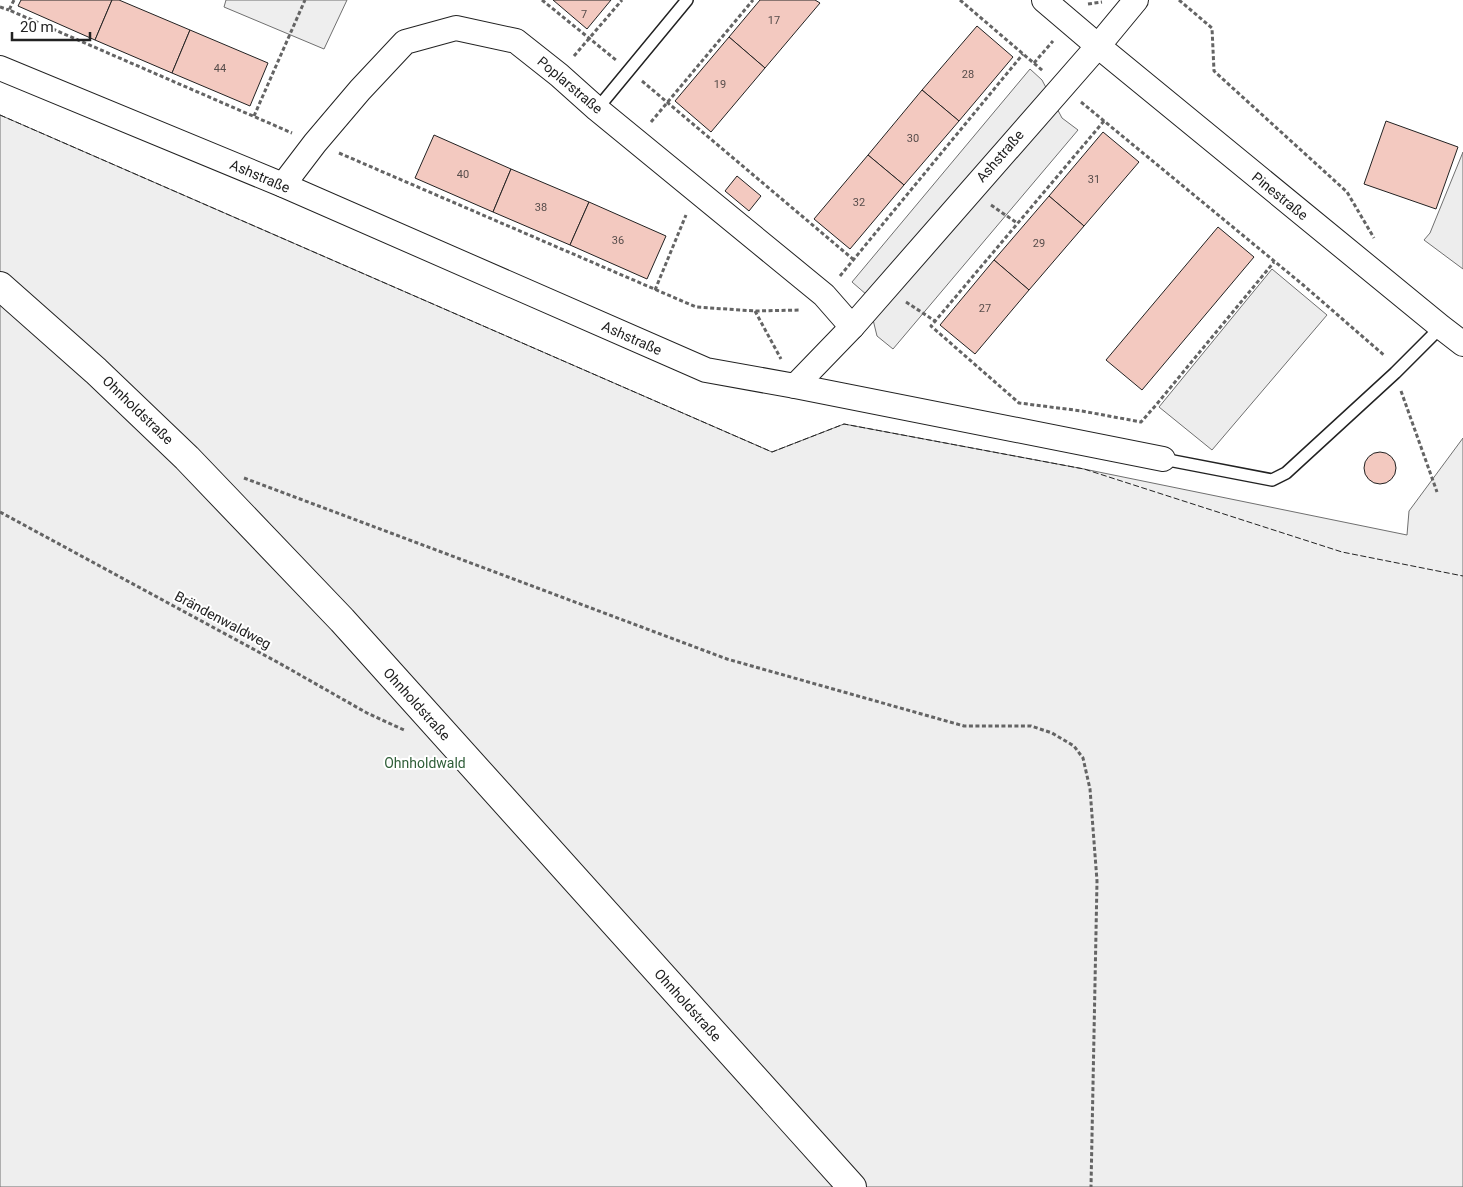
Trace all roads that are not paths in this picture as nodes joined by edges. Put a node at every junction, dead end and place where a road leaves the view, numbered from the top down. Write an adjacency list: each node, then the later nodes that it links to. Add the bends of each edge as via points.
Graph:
1 (687, 0): 6 (lane)
2 (1044, 0): 4 (street, Pinestraße)
3 (1136, 0): 4 (street, Ashstraße)
4 (1098, 46): 9 (street, Ashstraße); 10 (street, Pinestraße)
5 (0, 68): 7 (street, Ashstraße)
6 (597, 108): 7 (street, Poplarstraße, via 516,41 456,28 405,42 360,90); 9 (street, Poplarstraße, via 824,295)
7 (283, 185): 12 (street, Ashstraße, via 706,370)
8 (0, 286): 14 (main road, Ohnholdstraße, via 188,458 342,620)
9 (852, 327): 12 (street, Ashstraße)
10 (1441, 327): 11 (street, Pinestraße); 13 (lane, via 1286,473 1272,480)
11 (1463, 344)
12 (795, 386): 13 (street)
13 (1163, 459)
14 (852, 1187)

